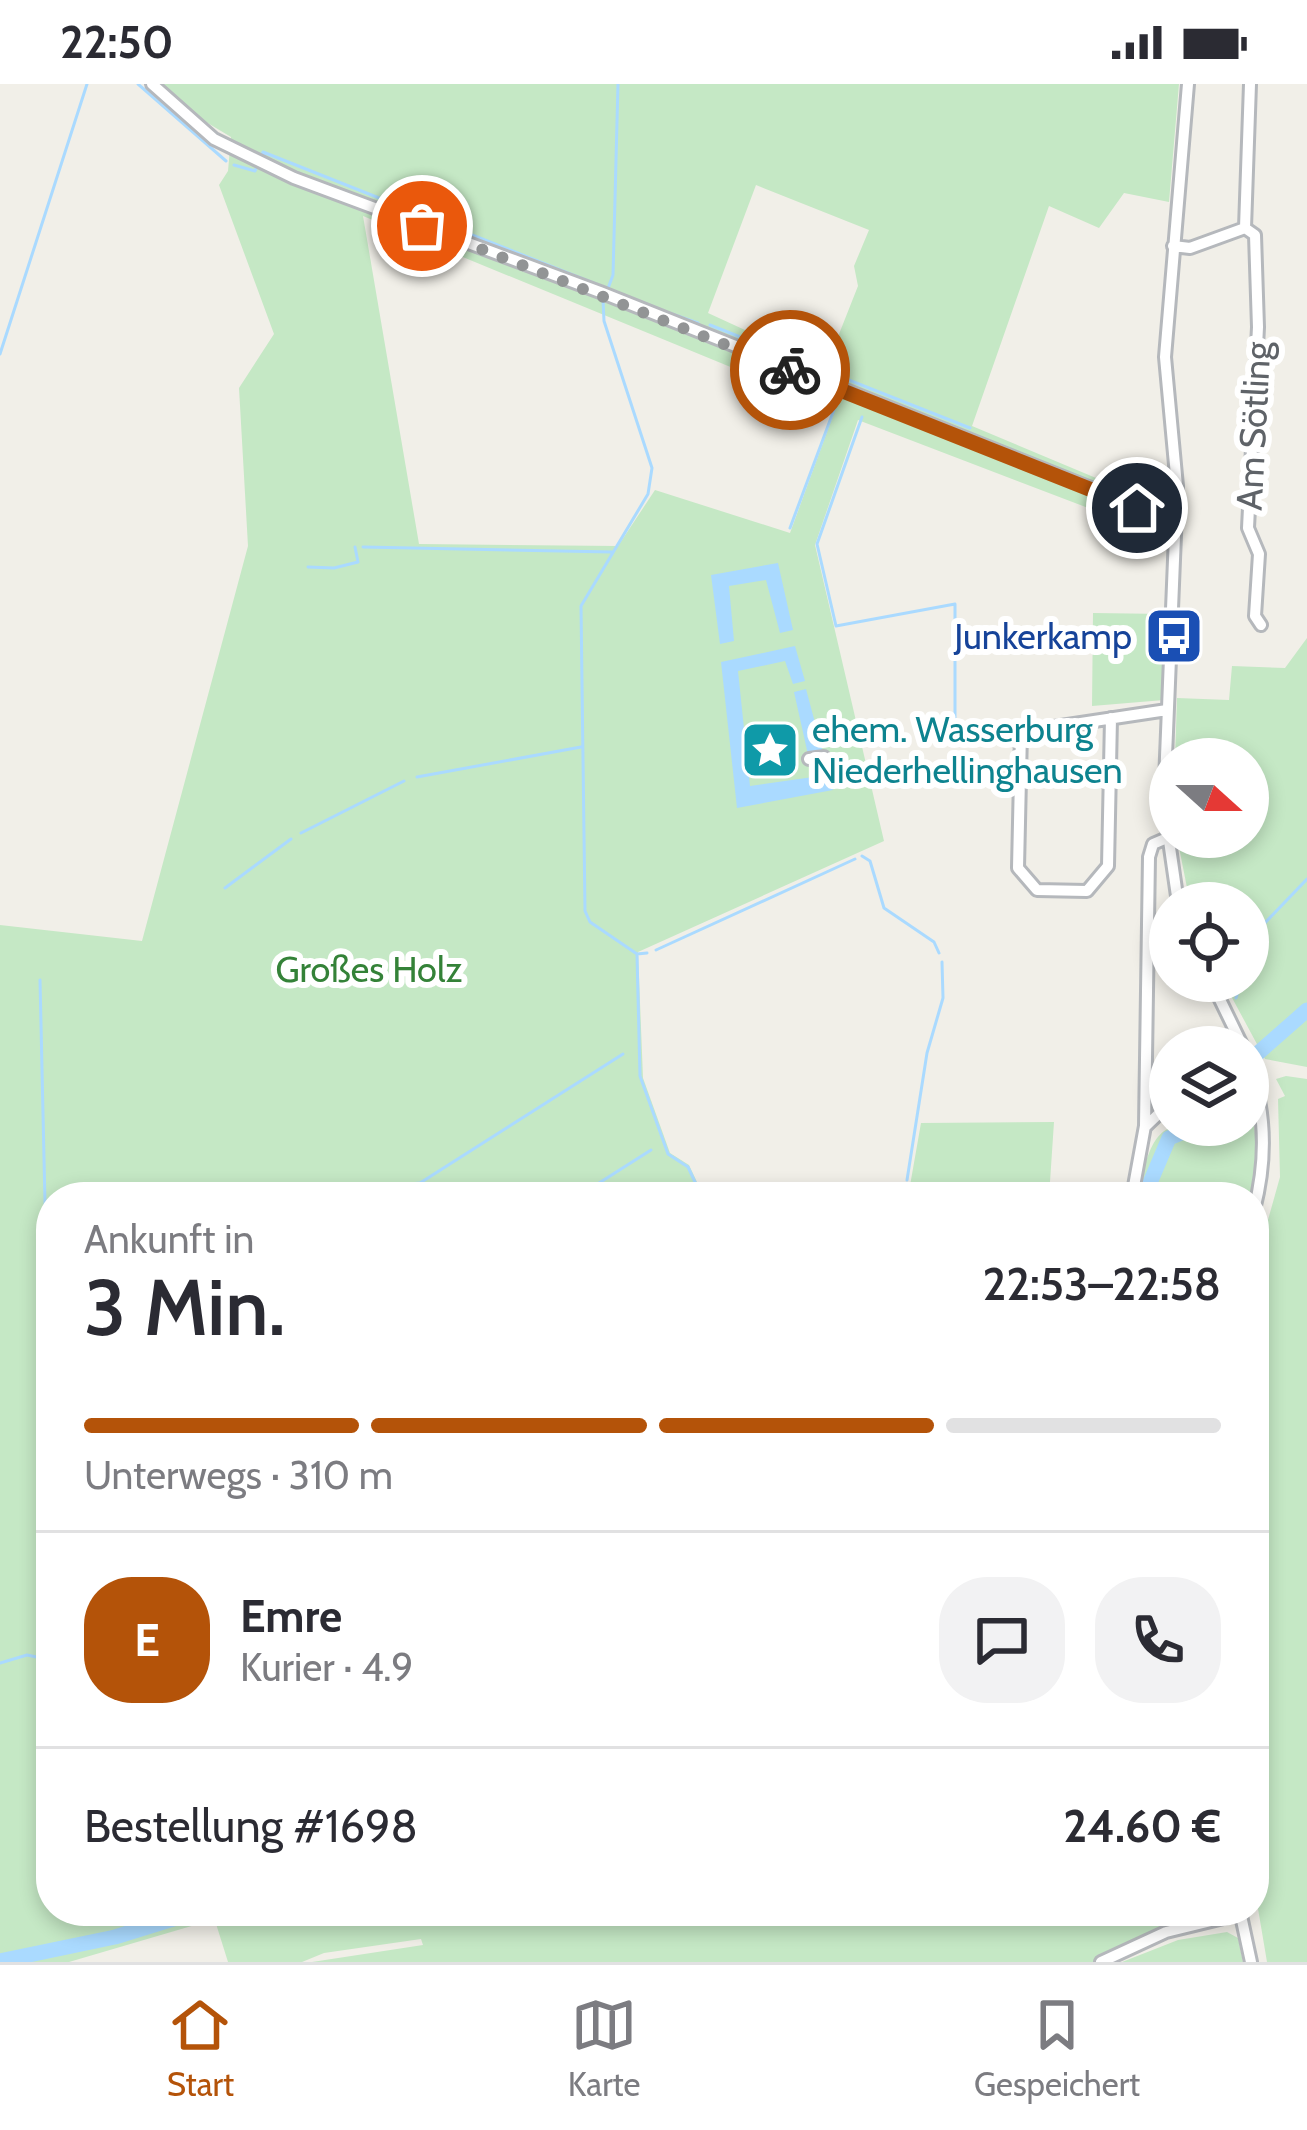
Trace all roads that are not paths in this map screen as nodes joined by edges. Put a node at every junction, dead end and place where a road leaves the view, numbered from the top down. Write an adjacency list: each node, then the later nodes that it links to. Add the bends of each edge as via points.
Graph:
1 (152, 84): 6 (street, via 214,140 258,162)
2 (1188, 84): 5 (street)
3 (1250, 84): 4 (street, Am Sötling)
4 (1245, 228): 5 (street, via 1190,248); 7 (street, Am Sötling, via 1255,235 1259,277 1249,528 1259,554)
5 (1173, 246): 6 (street, via 1165,357)
6 (1176, 522): 8 (street)
7 (1261, 625)
8 (1167, 710): 9 (street); 10 (street)
9 (1111, 718): 9 (street, via 1108,866 1098,884 1078,893 1036,890 1018,868 1021,732)
10 (1167, 738)
11 (824, 757): 12 (street)
12 (809, 759)
13 (1149, 857): 15 (street)
14 (1149, 1122): 15 (street)
15 (1145, 1126): 17 (street)
16 (1264, 1146): 18 (street)
17 (1135, 1182)
18 (1258, 1182)
19 (1188, 1926): 21 (street)
20 (1243, 1926): 22 (street)
21 (1101, 1962)
22 (1251, 1962)

